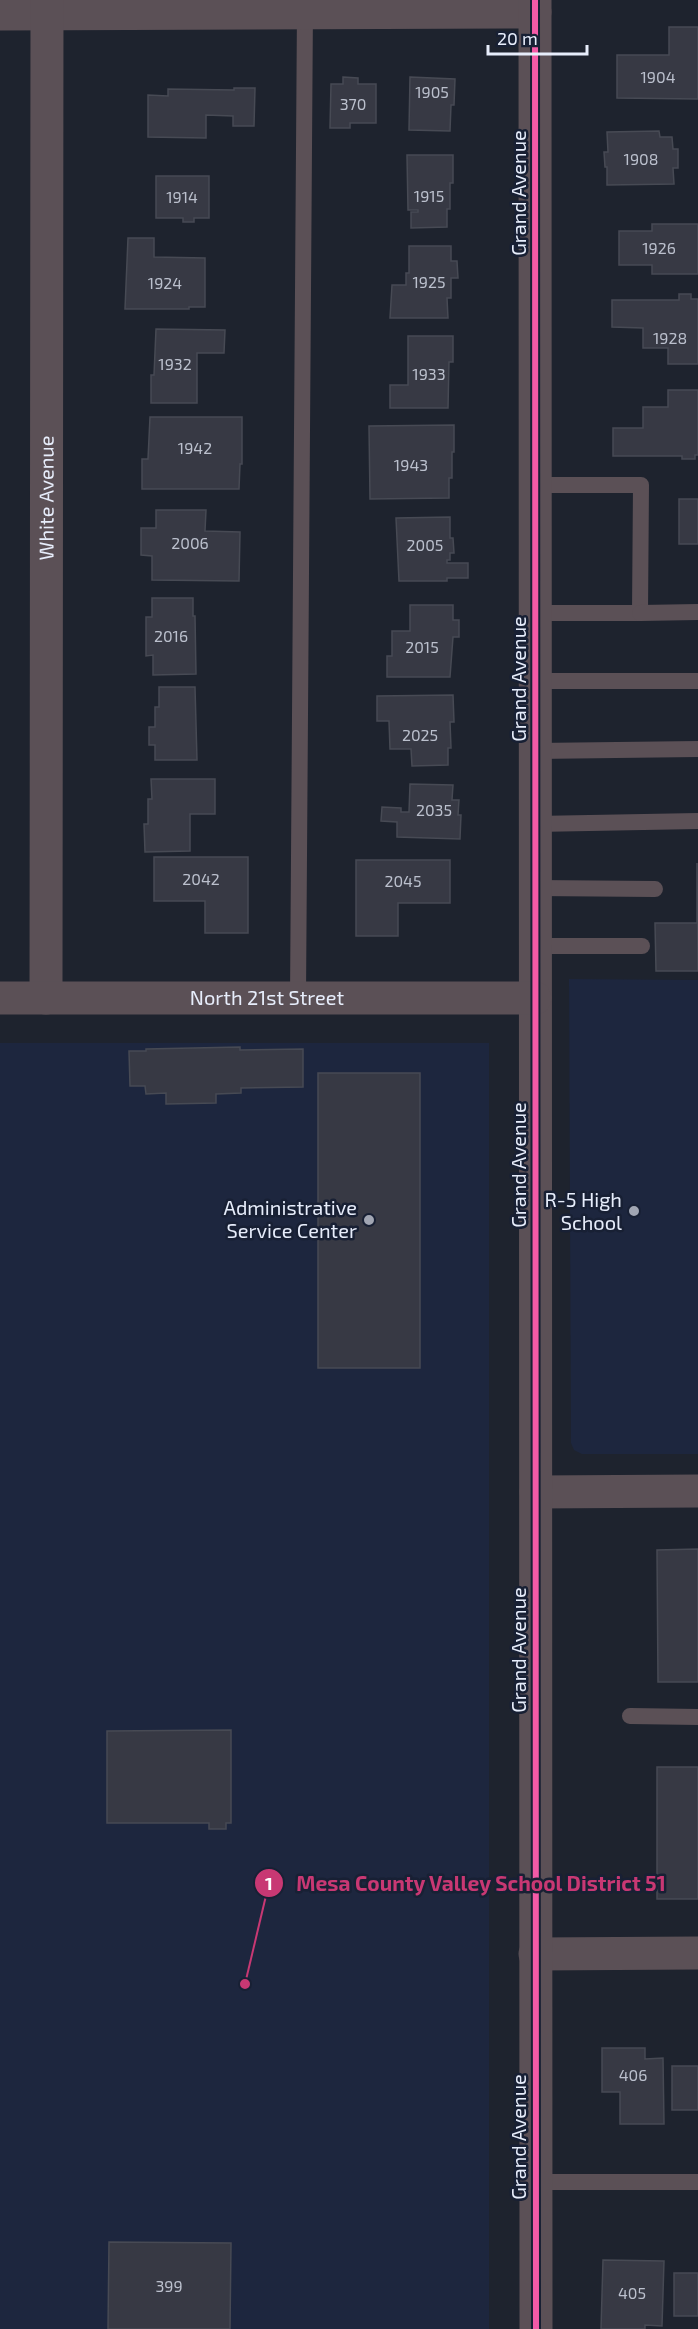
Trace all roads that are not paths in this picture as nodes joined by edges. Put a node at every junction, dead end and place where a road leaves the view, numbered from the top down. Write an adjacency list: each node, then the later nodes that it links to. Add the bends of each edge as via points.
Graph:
1 (535, 6): 3 (street); 5 (street, Grand Avenue)
2 (47, 7): 3 (street); 4 (street); 20 (street, White Avenue)
3 (304, 7): 21 (lane)
4 (0, 14)
5 (535, 485): 7 (street, Grand Avenue); 8 (lane, via 640,485)
6 (698, 612): 8 (lane)
7 (535, 613): 8 (lane); 9 (street, Grand Avenue)
8 (640, 613)
9 (535, 681): 10 (lane); 12 (street, Grand Avenue)
10 (698, 681)
11 (698, 749): 12 (lane)
12 (535, 752): 14 (street, Grand Avenue)
13 (698, 821): 14 (lane)
14 (535, 824): 15 (street, Grand Avenue)
15 (535, 888): 16 (lane); 17 (street, Grand Avenue)
16 (655, 889)
17 (535, 946): 18 (lane); 22 (street, Grand Avenue)
18 (642, 946)
19 (0, 998): 20 (street, North 21st Street)
20 (46, 998): 21 (street, North 21st Street)
21 (298, 998): 22 (street, North 21st Street)
22 (535, 998): 24 (street, Grand Avenue)
23 (698, 1491): 24 (street)
24 (536, 1492): 28 (street, Grand Avenue)
25 (630, 1716): 26 (lane)
26 (698, 1717)
27 (698, 1953): 28 (street)
28 (535, 1954): 29 (street, Grand Avenue)
29 (535, 2182): 30 (lane); 31 (street, Grand Avenue)
30 (698, 2182)
31 (536, 2329)

